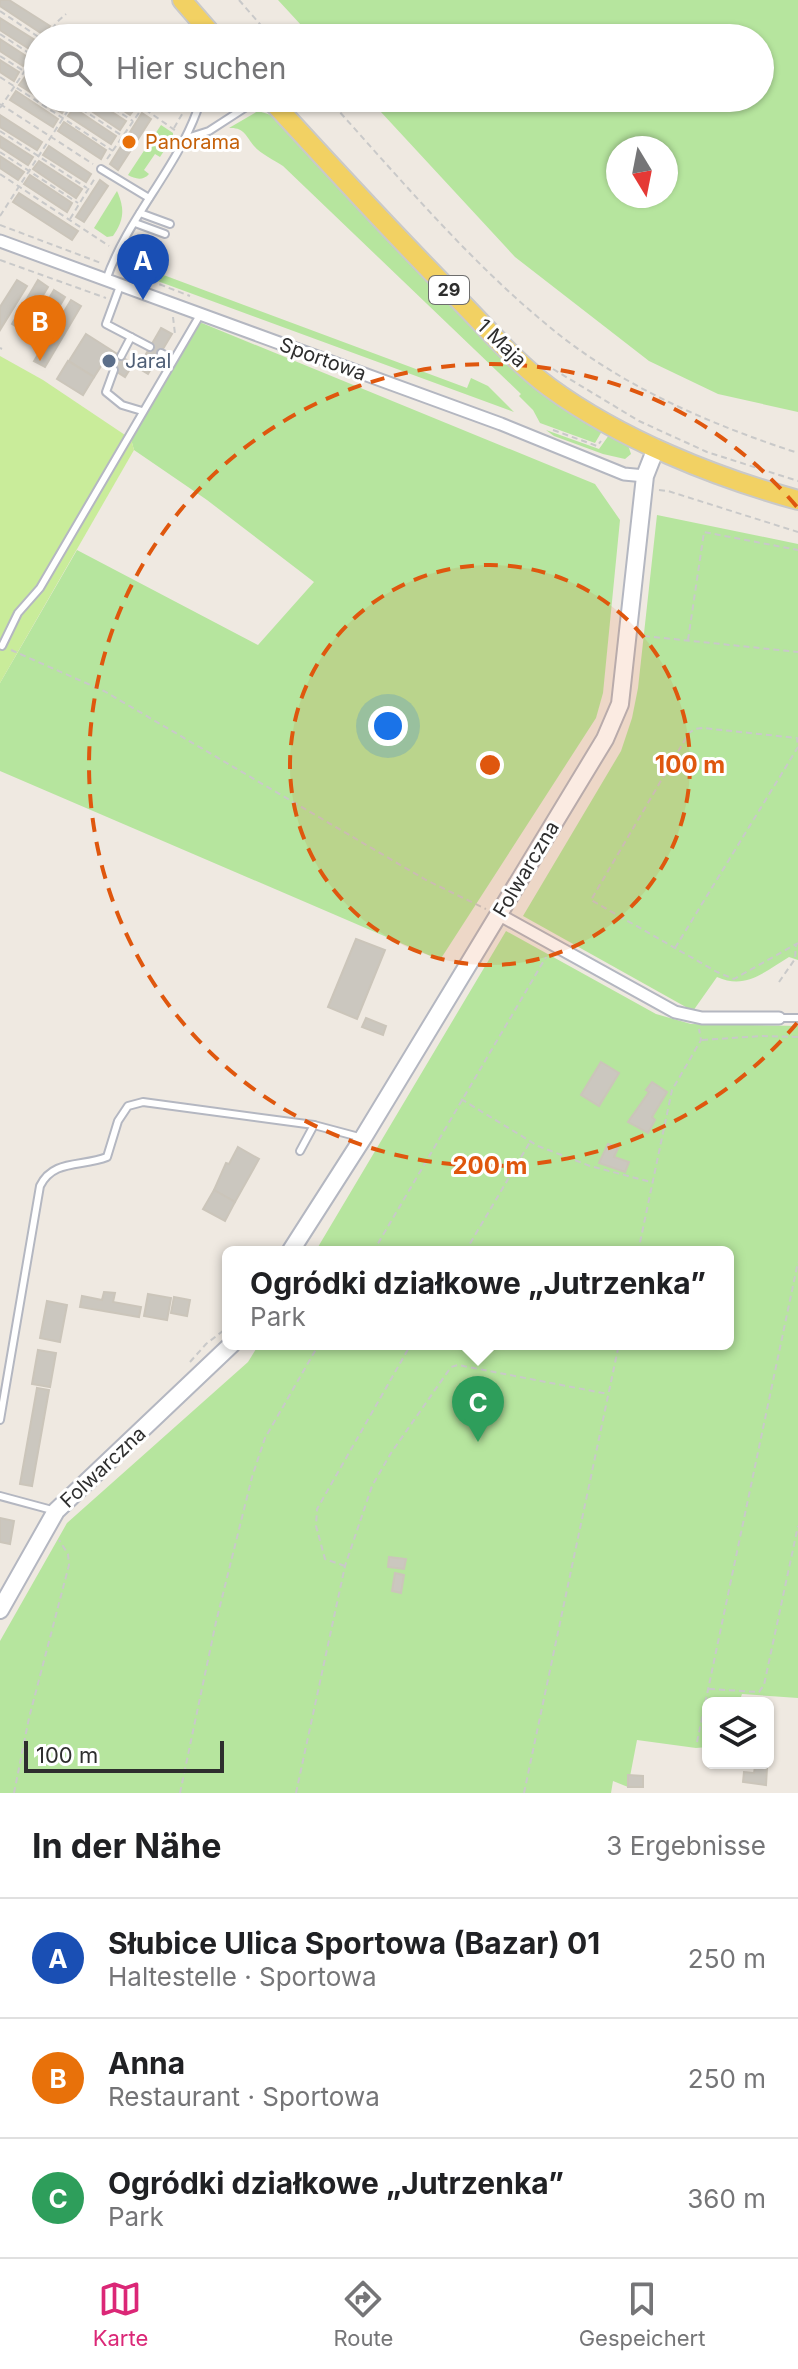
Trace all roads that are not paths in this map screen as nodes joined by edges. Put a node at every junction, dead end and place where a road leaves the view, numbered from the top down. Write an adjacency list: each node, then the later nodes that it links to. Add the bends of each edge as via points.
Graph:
1 (182, 0): 2 (main road)
2 (203, 24)
3 (197, 112): 6 (lane)
4 (238, 112): 6 (lane)
5 (282, 112): 24 (main road, 1 Maja / 29, via 520,362 549,387 614,417)
6 (187, 138): 8 (lane)
7 (101, 169): 8 (lane)
8 (149, 198): 9 (lane)
9 (140, 213): 10 (lane); 11 (lane)
10 (135, 223): 12 (lane); 14 (lane, via 116,251)
11 (170, 224)
12 (165, 234)
13 (0, 241): 14 (street, Sportowa)
14 (106, 280): 15 (street, Sportowa)
15 (120, 286): 16 (street, Sportowa); 17 (lane, via 106,324)
16 (200, 315): 21 (lane); 25 (street, Sportowa, via 501,424)
17 (131, 337): 18 (lane); 20 (lane)
18 (150, 347)
19 (161, 353): 21 (lane)
20 (121, 356)
21 (173, 359): 23 (lane)
22 (114, 370): 23 (lane, via 106,392 122,405)
23 (142, 411): 27 (lane)
24 (656, 448): 25 (street, Folwarczna); 26 (main road, 1 Maja / 29)
25 (644, 483): 28 (street, Folwarczna, via 620,704 605,739)
26 (798, 500)
27 (2, 646)
28 (498, 914): 29 (street, via 675,1012); 32 (street, Folwarczna)
29 (779, 1018): 30 (lane)
30 (798, 1018)
31 (314, 1125): 32 (lane); 33 (lane); 36 (lane, via 143,1102 128,1106 118,1121 107,1157 46,1175)
32 (363, 1138): 34 (street, Folwarczna)
33 (300, 1151)
34 (294, 1246)
35 (226, 1350): 38 (street, Folwarczna)
36 (0, 1420)
37 (0, 1496): 38 (lane)
38 (56, 1511): 39 (street, Folwarczna)
39 (0, 1610)

